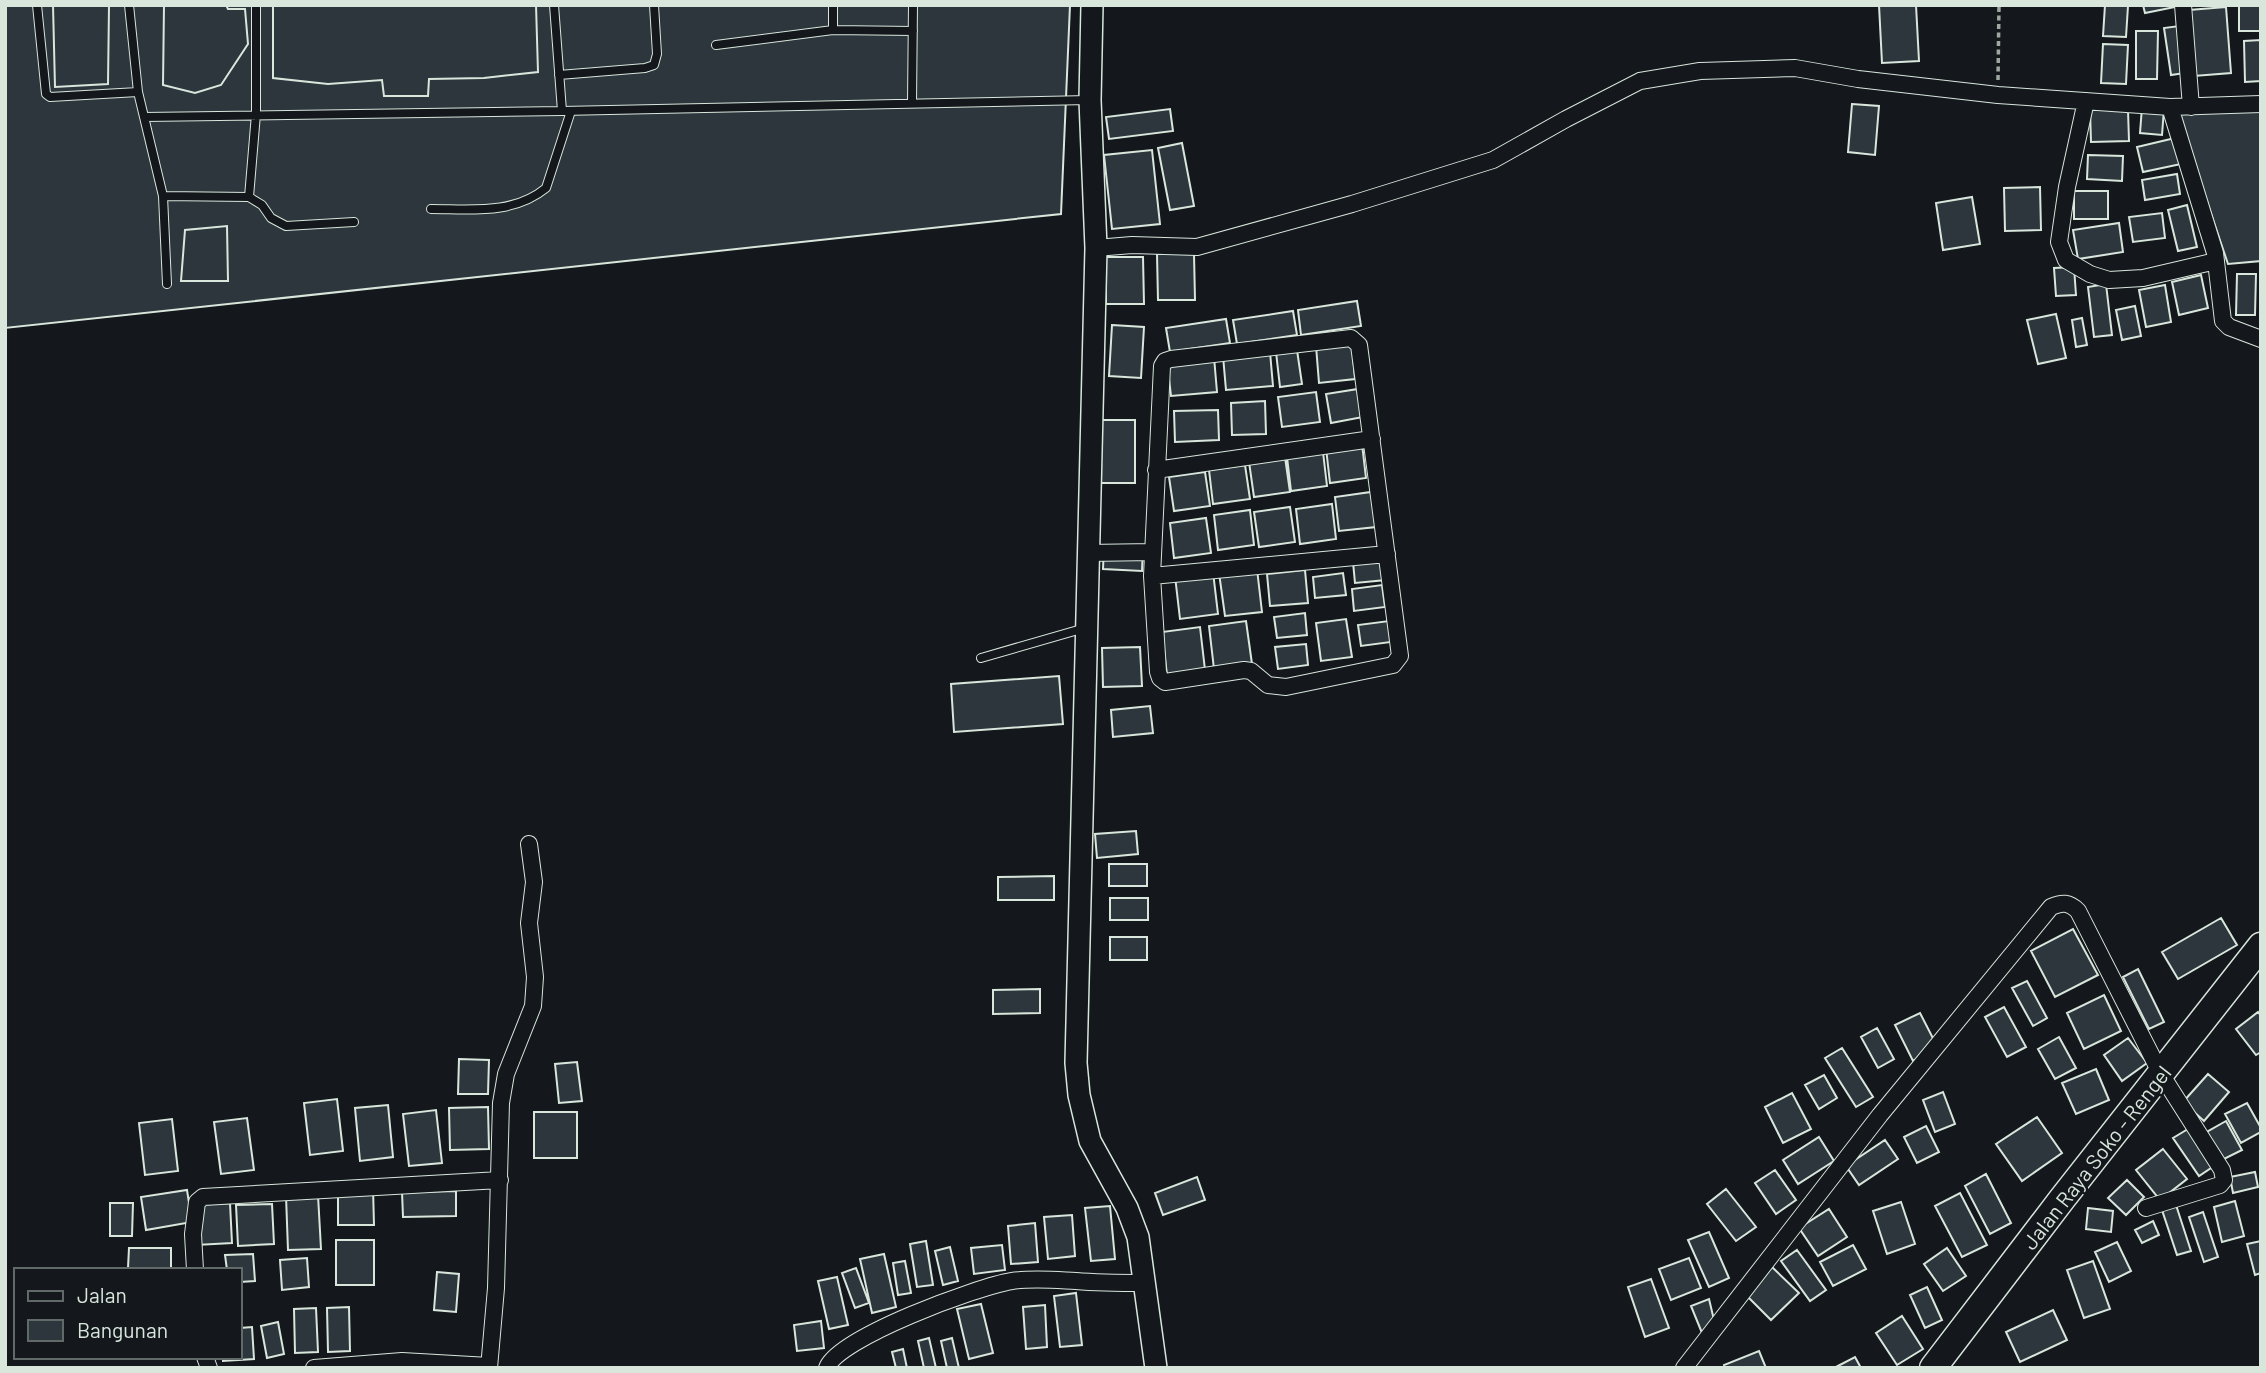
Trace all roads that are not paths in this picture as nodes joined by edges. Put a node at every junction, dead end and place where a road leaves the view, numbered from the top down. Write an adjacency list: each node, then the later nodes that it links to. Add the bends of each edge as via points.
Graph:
1 (37, 5): 14 (lane, via 46,94)
2 (129, 5): 14 (lane)
3 (256, 5): 22 (lane)
4 (554, 5): 13 (lane)
5 (654, 5): 13 (lane, via 654,65)
6 (833, 5): 10 (lane)
7 (913, 5): 11 (lane)
8 (1092, 5): 15 (street)
9 (2183, 5): 20 (street)
10 (833, 30): 11 (lane); 12 (lane)
11 (913, 31): 17 (lane)
12 (716, 45)
13 (559, 75): 21 (lane)
14 (138, 92): 23 (lane)
15 (1090, 100): 17 (lane); 28 (street)
16 (2086, 101): 19 (street); 28 (street, via 1998,96 1795,68 1700,71 1640,81 1493,160 1352,204 1197,247); 29 (street, via 2059,242 2066,260 2109,280 2143,278)
17 (912, 102): 21 (lane)
18 (2261, 104): 20 (street)
19 (2170, 107): 20 (street); 29 (street)
20 (2190, 107)
21 (567, 111): 22 (lane); 26 (lane, via 546,188 536,196 501,208)
22 (256, 114): 23 (lane); 25 (lane)
23 (144, 117): 24 (lane)
24 (163, 196): 25 (lane); 30 (lane)
25 (249, 197): 27 (lane, via 286,226)
26 (431, 209)
27 (354, 222)
28 (1096, 248): 35 (street)
29 (2216, 261): 31 (street, via 2223,321)
30 (167, 284)
31 (2261, 340)
32 (1372, 439): 33 (street); 33 (street, via 1359,345 1352,338 1171,359 1161,371); 36 (street)
33 (1156, 470): 34 (street)
34 (1153, 552): 35 (street); 37 (street)
35 (1087, 553): 38 (street)
36 (1387, 554): 37 (street); 37 (street, via 1400,649 1397,661 1286,687 1268,685 1244,670 1169,682 1160,678)
37 (1152, 576)
38 (1085, 628): 39 (lane); 46 (street, via 1075,1029 1079,1095 1090,1141 1138,1237)
39 (981, 658)
40 (529, 844): 43 (street, via 534,882 529,923 533,1006 506,1074)
41 (2261, 946): 42 (main road, Jalan Raya Soko - Rengel)
42 (2161, 1074): 44 (street, via 2217,1160 2224,1180); 51 (street, via 2078,911 2060,903 2050,908 1880,1115); 52 (main road, Jalan Raya Soko - Rengel)
43 (500, 1180): 45 (street, via 203,1197 194,1216); 47 (street)
44 (2146, 1208)
45 (195, 1268)
46 (1146, 1283): 49 (street, via 1048,1279 1013,1281 968,1292 861,1337); 50 (street)
47 (489, 1367): 48 (street, via 402,1361)
48 (314, 1368)
49 (827, 1368)
50 (1156, 1368)
51 (1684, 1368)
52 (1933, 1368)

